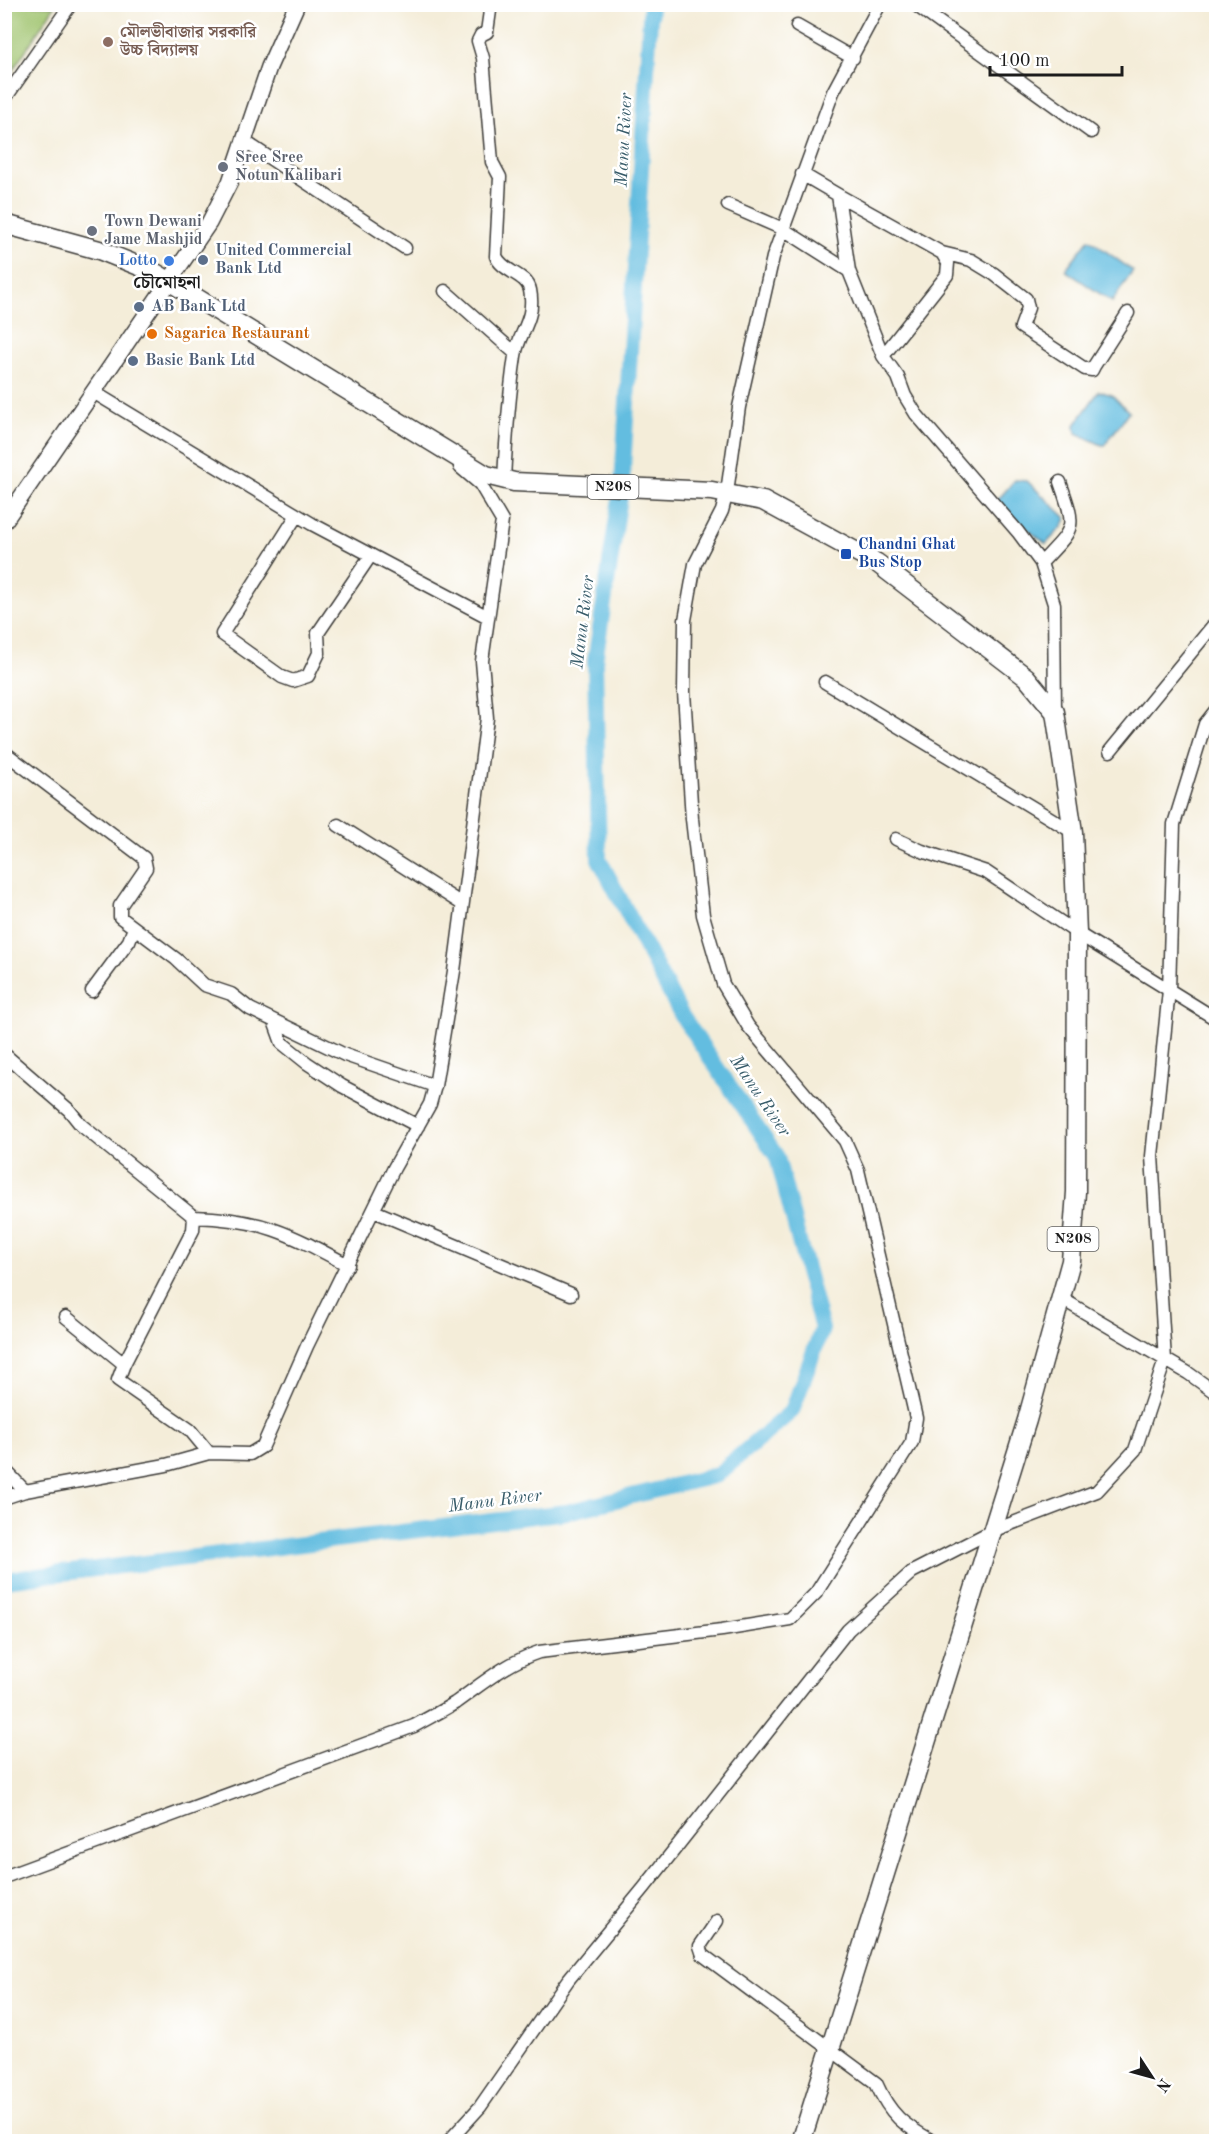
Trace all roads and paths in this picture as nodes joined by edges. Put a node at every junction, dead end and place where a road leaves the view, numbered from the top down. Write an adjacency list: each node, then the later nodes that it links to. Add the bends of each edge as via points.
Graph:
1 (71, 4): 8 (street)
2 (297, 4): 10 (main road, via 269,67)
3 (491, 4): 22 (street, via 487,32 478,41 483,58 492,162 500,177 496,256 500,265 528,283 531,291 529,323)
4 (880, 4): 7 (street)
5 (914, 4): 9 (street)
6 (797, 26): 7 (street)
7 (853, 58): 11 (street, via 833,92)
8 (4, 100)
9 (1091, 132)
10 (244, 141): 16 (street); 19 (main road, via 230,182 209,223)
11 (802, 174): 12 (street); 15 (street)
12 (838, 195): 17 (street); 18 (street)
13 (728, 205): 15 (street)
14 (4, 224): 19 (highway, N208, via 99,250)
15 (783, 229): 18 (street); 28 (street, via 770,268)
16 (405, 248)
17 (942, 253): 21 (street, via 971,261 1026,299 1028,308 1021,327 1085,369 1092,370); 23 (street, via 948,263 947,275)
18 (849, 271): 23 (street)
19 (170, 282): 24 (main road); 25 (highway, N208)
20 (445, 291): 22 (street)
21 (1128, 313)
22 (515, 353): 26 (street, via 509,390)
23 (884, 356): 32 (street, via 916,414)
24 (94, 393): 29 (street); 30 (main road)
25 (429, 441): 26 (highway, N208, via 486,475); 33 (street, via 480,484 502,521)
26 (509, 481): 28 (highway, N208)
27 (1060, 482): 32 (street, via 1072,524 1069,533)
28 (720, 492): 37 (highway, N208, via 763,501 877,562 1026,677); 67 (street, via 722,511 695,564 685,620 684,692 703,915 723,984 748,1026 845,1141 858,1170 916,1418 912,1442 816,1593 790,1619 528,1655 493,1673 454,1704 414,1726)
29 (297, 515): 31 (street); 31 (street, via 222,634 282,677 293,681 308,676 319,653 318,633)
30 (4, 522)
31 (371, 555): 33 (street)
32 (1041, 563): 37 (street, via 1054,604)
33 (488, 617): 43 (street, via 482,661 487,718)
34 (1216, 622): 39 (street)
35 (825, 682): 41 (street)
36 (1216, 710): 46 (street, via 1205,724 1174,824)
37 (1055, 712): 41 (highway, N208)
38 (4, 752): 44 (street, via 144,858 146,868 118,912)
39 (1110, 752)
40 (338, 825): 43 (street)
41 (1073, 832): 45 (highway, N208)
42 (896, 839): 45 (street, via 979,868)
43 (462, 904): 51 (street)
44 (134, 928): 47 (street, via 129,941); 49 (street, via 204,985 231,994 250,1010)
45 (1077, 933): 46 (street); 57 (highway, N208, via 1077,1192 1071,1261)
46 (1169, 990): 48 (street); 59 (street, via 1152,1156)
47 (92, 991)
48 (1216, 1019)
49 (274, 1021): 51 (street, via 345,1055); 52 (street, via 282,1043 308,1063 342,1086)
50 (4, 1054): 54 (street, via 81,1125)
51 (435, 1086): 52 (street)
52 (418, 1126): 53 (street)
53 (374, 1211): 55 (street); 56 (street)
54 (194, 1217): 55 (street, via 253,1222 273,1228); 60 (street, via 193,1230)
55 (348, 1265): 62 (street, via 263,1446 250,1454)
56 (571, 1294)
57 (1062, 1299): 59 (street); 66 (highway, N208)
58 (66, 1317): 60 (street)
59 (1165, 1360): 61 (street); 66 (street, via 1136,1450 1097,1491)
60 (124, 1364): 62 (street, via 118,1380 190,1430)
61 (1216, 1393)
62 (209, 1453): 64 (street, via 166,1465)
63 (4, 1469): 64 (street)
64 (25, 1491): 65 (street)
65 (4, 1498)
66 (992, 1531): 69 (highway, N208); 70 (street, via 912,1572 848,1630 568,1980 480,2108)
67 (4, 1877)
68 (717, 1921): 69 (street, via 700,1946 703,1955)
69 (830, 2049): 71 (highway, N208); 72 (street, via 876,2083 887,2109 900,2121)
70 (447, 2142)
71 (801, 2142)
72 (934, 2142)

